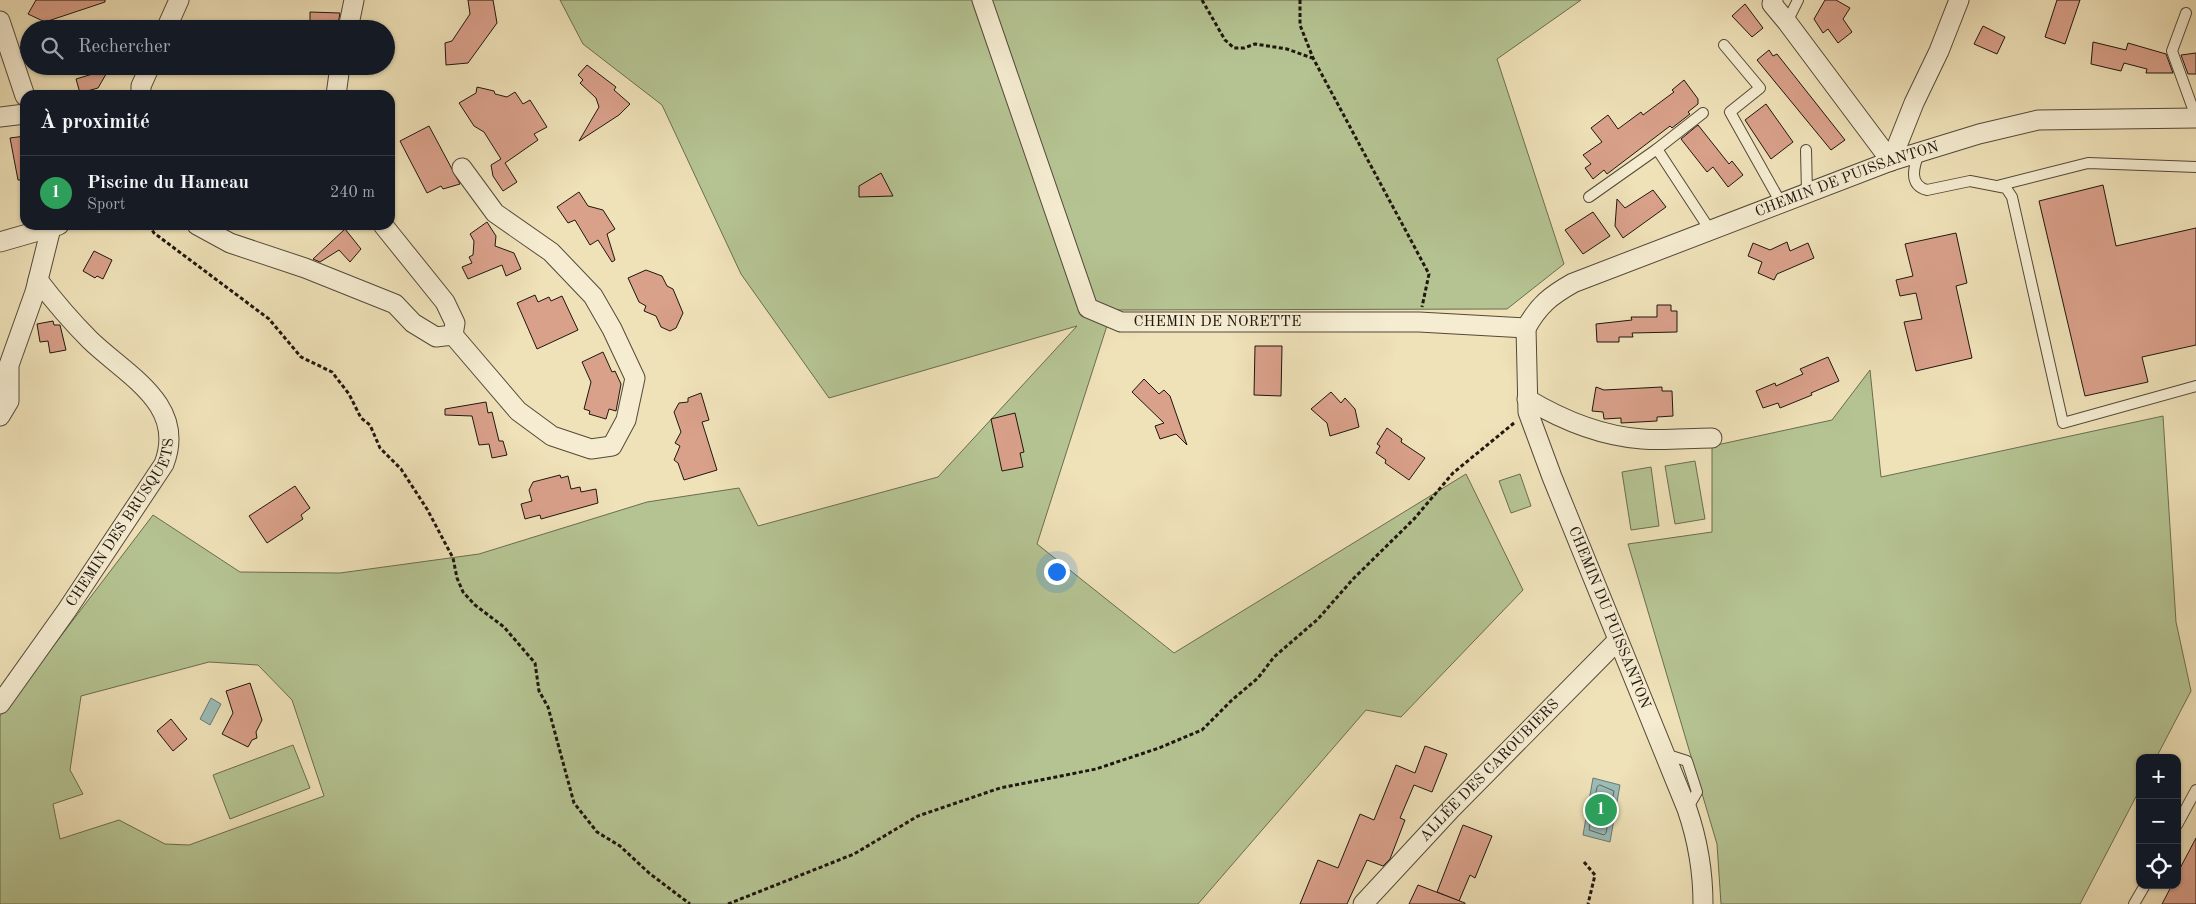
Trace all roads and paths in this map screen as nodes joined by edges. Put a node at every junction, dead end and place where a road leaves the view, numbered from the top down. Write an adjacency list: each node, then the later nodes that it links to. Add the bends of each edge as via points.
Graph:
1 (179, 0): 10 (street)
2 (354, 0): 11 (street)
3 (982, 0): 43 (street, CHEMIN DE NORETTE, via 1088,308 1121,322)
4 (1202, 0): 15 (path, via 1225,40 1234,48 1255,44 1287,48)
5 (1300, 0): 15 (path, via 1300,24)
6 (1773, 0): 13 (street, via 1772,4)
7 (1798, 0): 13 (lane)
8 (1959, 0): 28 (street)
9 (2186, 13): 24 (lane, via 2172,51)
10 (170, 20)
11 (350, 20)
12 (0, 21): 18 (street)
13 (1787, 22): 28 (street)
14 (1724, 45): 34 (lane, via 1760,88 1730,112)
15 (1313, 58): 43 (path, via 1429,274)
16 (147, 75): 19 (street)
17 (339, 75): 20 (street)
18 (23, 90)
19 (141, 90)
20 (337, 90)
21 (1703, 114): 25 (lane)
22 (20, 115): 23 (street)
23 (0, 117)
24 (2196, 117): 27 (street, CHEMIN DE PUISSANTON, via 2038,120)
25 (1657, 149): 33 (lane); 40 (lane)
26 (1806, 150): 32 (lane)
27 (1919, 153): 28 (street, CHEMIN DE PUISSANTON); 31 (lane, via 1913,170 1920,188 1927,190 1970,181)
28 (1891, 161): 32 (street, CHEMIN DE PUISSANTON)
29 (2196, 167): 31 (lane, via 2088,163)
30 (462, 168): 45 (street, via 494,213 551,252 593,296 612,329 636,378 626,420 612,446 591,449 552,436 518,411)
31 (1994, 187): 46 (lane, via 2006,188 2016,210 2063,423)
32 (1807, 193): 34 (street, CHEMIN DE PUISSANTON)
33 (1590, 197)
34 (1781, 204): 40 (street, CHEMIN DE PUISSANTON)
35 (42, 230): 41 (street)
36 (55, 230): 42 (street)
37 (152, 230): 56 (path, via 269,319 301,357 332,372 349,394 361,418 370,425 380,448 401,469 428,509 453,558 463,592 504,627 535,663 539,691 548,707 574,803 597,832 620,846)
38 (206, 230): 45 (street, via 230,243 305,268 395,304 413,323 436,337)
39 (387, 230): 45 (street, via 446,302 455,323)
40 (1710, 230): 44 (street, CHEMIN DE PUISSANTON, via 1573,283 1551,296)
41 (0, 242)
42 (38, 280): 48 (street, via 9,365 9,402); 51 (street, CHEMIN DES BRUSQUETS, via 58,307 92,342 158,402 166,418 168,452 164,464 67,610)
43 (1419, 322): 44 (street, CHEMIN DE NORETTE)
44 (1526, 328): 47 (street, CHEMIN DU PUISSANTON)
45 (453, 335)
46 (2196, 386)
47 (1528, 406): 49 (street, via 1612,436 1644,440); 50 (street, CHEMIN DU PUISSANTON); 57 (path, via 1453,474 1318,619 1274,657 1258,678 1202,730 1096,769 1000,788 918,816 854,854)
48 (0, 416)
49 (1712, 438)
50 (1618, 640): 58 (street, ALLÉE DES CAROUBIERS, via 1451,809); 60 (street, CHEMIN DU PUISSANTON, via 1698,841)
51 (0, 704)
52 (2196, 790): 53 (lane)
53 (2181, 818)
54 (1584, 862): 59 (path, via 1595,875)
55 (2143, 889): 61 (lane)
56 (690, 904)
57 (728, 904)
58 (1363, 904)
59 (1588, 904)
60 (1703, 904)
61 (2134, 904)

